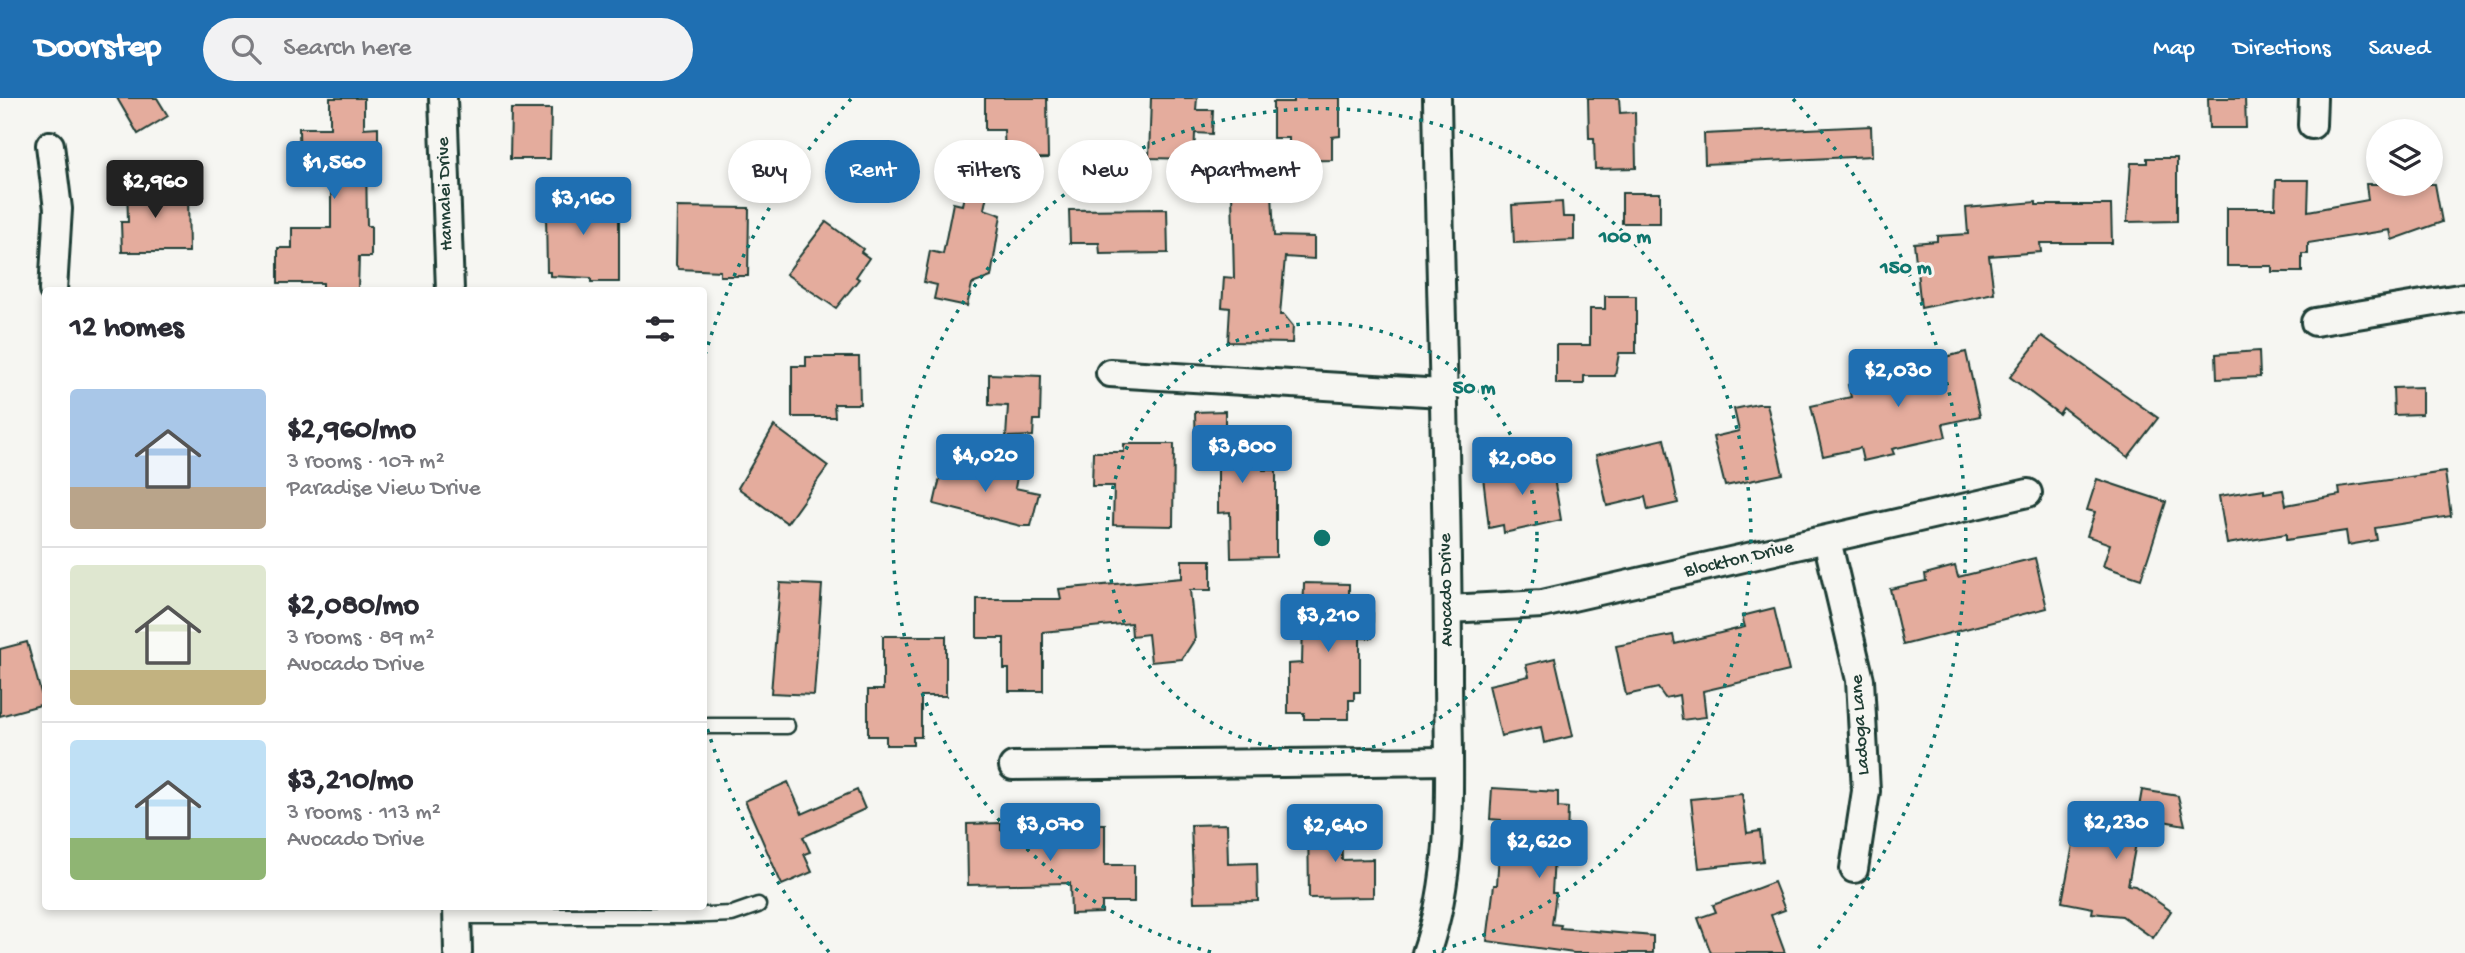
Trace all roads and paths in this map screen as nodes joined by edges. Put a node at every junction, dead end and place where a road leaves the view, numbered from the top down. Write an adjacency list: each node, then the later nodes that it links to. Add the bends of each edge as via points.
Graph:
1 (443, 98): 7 (street, Hannalei Drive)
2 (1437, 98): 11 (street, Avocado Drive)
3 (2313, 98): 4 (street)
4 (2312, 125)
5 (50, 145): 6 (street, via 58,209)
6 (53, 287)
7 (450, 287)
8 (2465, 297): 9 (street)
9 (2315, 322)
10 (1110, 373): 11 (street)
11 (1442, 393): 14 (street, Avocado Drive)
12 (2028, 493): 13 (street, Blockton Drive)
13 (1827, 540): 14 (street, Blockton Drive, via 1542,604); 19 (street, Ladoga Lane, via 1860,680 1866,791)
14 (1448, 609): 17 (street, Avocado Drive)
15 (707, 726): 16 (lane)
16 (787, 726)
17 (1448, 761): 18 (street); 23 (street, Avocado Drive, via 1448,831 1435,928)
18 (1013, 766)
19 (1854, 869)
20 (758, 905): 21 (lane, via 732,914 682,916)
21 (457, 911): 22 (street)
22 (458, 953)
23 (1426, 953)

